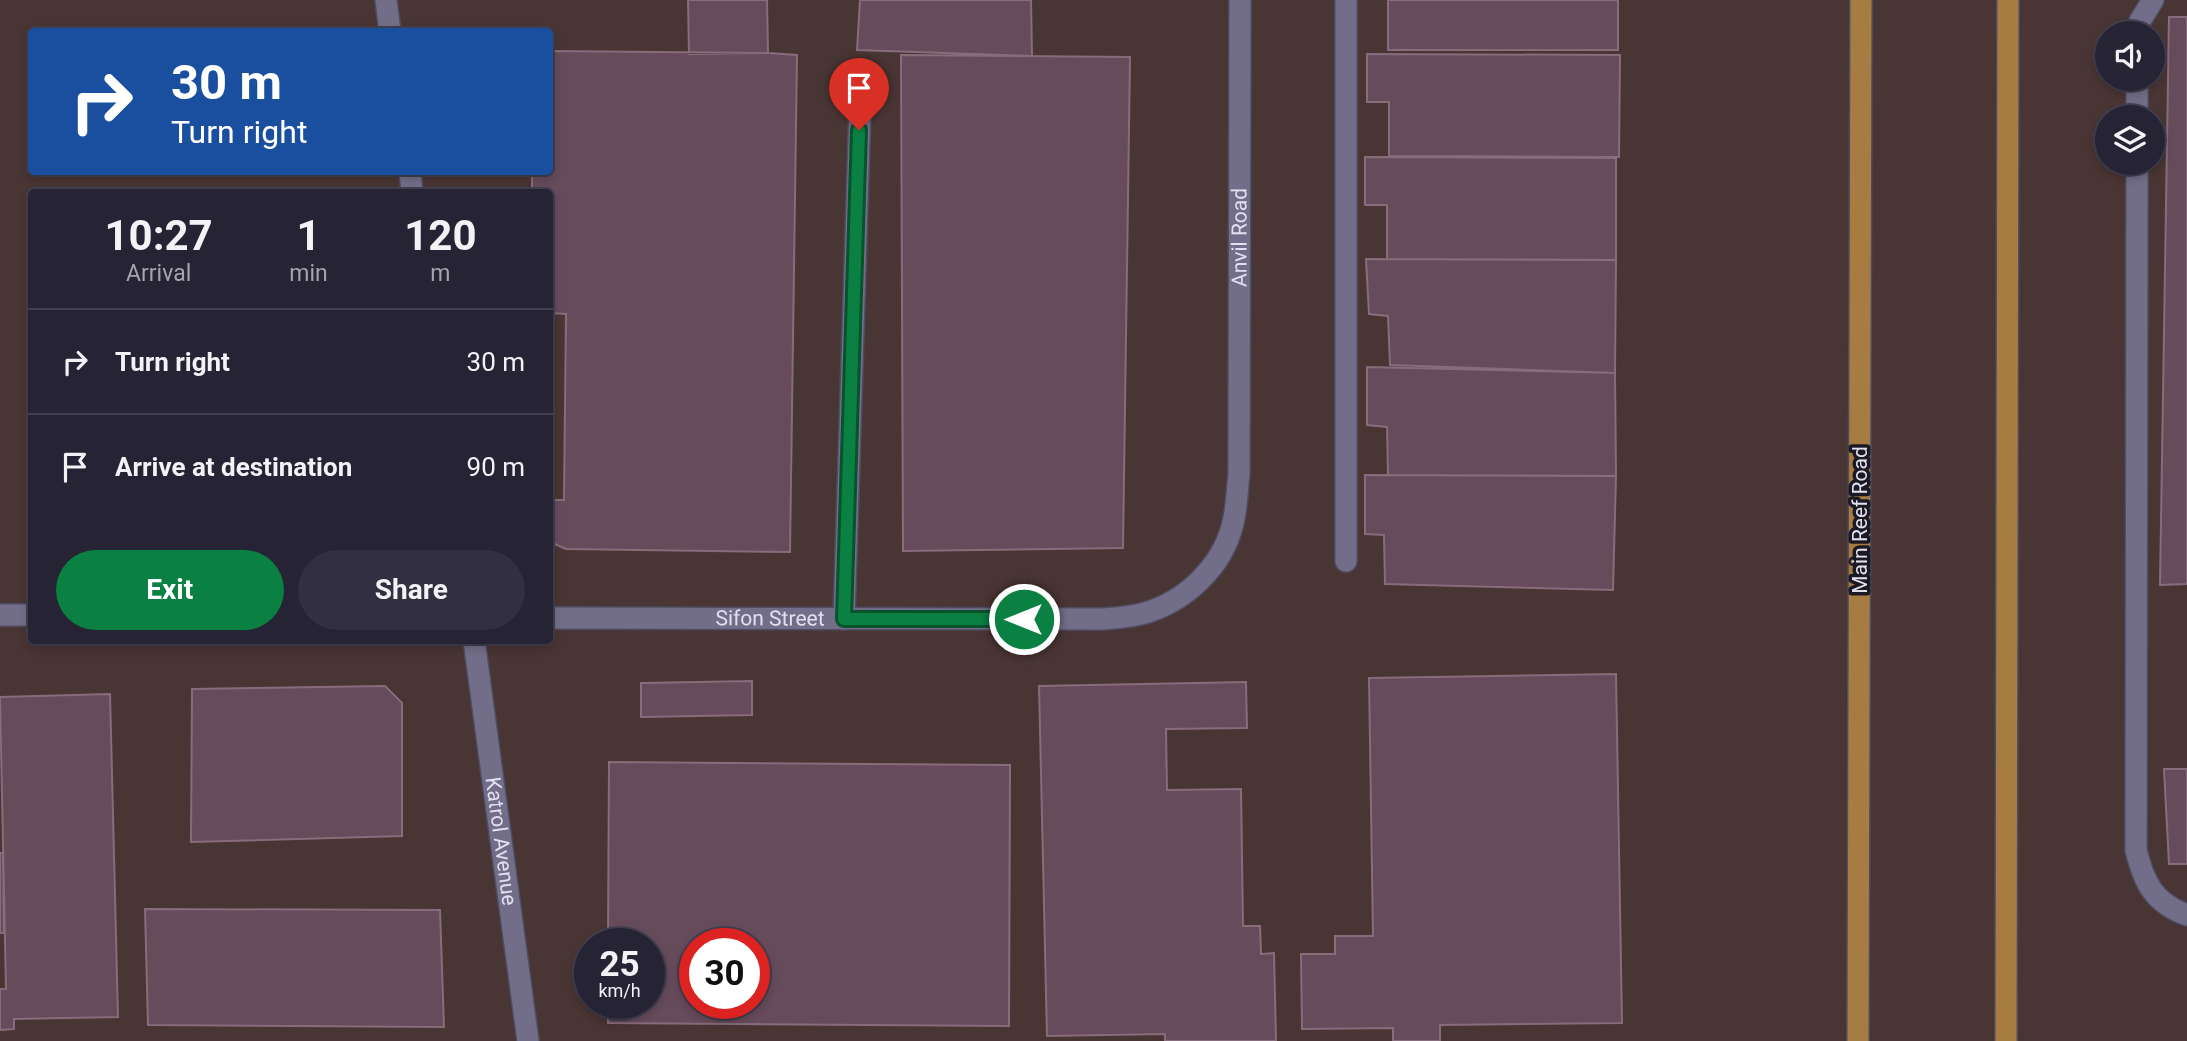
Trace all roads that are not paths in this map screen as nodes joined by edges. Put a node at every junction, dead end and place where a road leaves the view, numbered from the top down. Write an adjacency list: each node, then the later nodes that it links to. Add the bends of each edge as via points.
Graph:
1 (386, 0): 8 (street)
2 (1240, 0): 11 (street, Anvil Road)
3 (1346, 0): 12 (street)
4 (1861, 0): 20 (main road, Main Reef Road)
5 (2008, 0): 21 (main road)
6 (2154, 0): 7 (street)
7 (2140, 21)
8 (390, 28)
9 (860, 76): 16 (street)
10 (2137, 175): 18 (street, via 2136,850 2142,874 2154,894 2168,908)
11 (1239, 474): 16 (street, Sifon Street, via 1233,523 1220,554 1192,587 1157,609 1102,619)
12 (1346, 561)
13 (0, 615): 14 (street)
14 (28, 615)
15 (553, 618): 16 (street, Sifon Street)
16 (844, 619)
17 (475, 644): 19 (street, Katrol Avenue)
18 (2187, 915)
19 (528, 1041)
20 (1858, 1041)
21 (2006, 1041)

